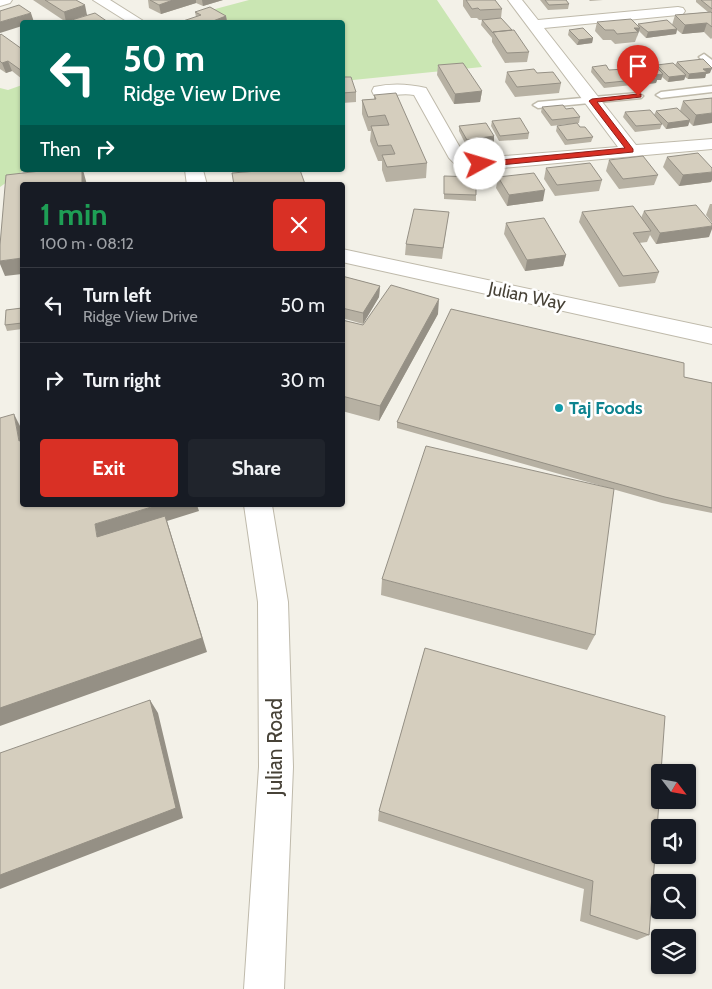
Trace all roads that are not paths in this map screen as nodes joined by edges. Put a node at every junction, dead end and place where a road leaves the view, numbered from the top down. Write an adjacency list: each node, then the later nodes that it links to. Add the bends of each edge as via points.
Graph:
1 (5, 0): 4 (street)
2 (101, 0): 6 (street)
3 (516, 0): 7 (street)
4 (0, 2)
5 (678, 11): 7 (street)
6 (135, 20)
7 (533, 25): 14 (street)
8 (704, 58): 9 (lane)
9 (712, 65)
10 (712, 89): 12 (lane)
11 (380, 92): 17 (street, via 407,89 420,92 455,154 469,163)
12 (661, 95)
13 (638, 96): 14 (lane)
14 (592, 101): 15 (lane); 17 (street)
15 (538, 105)
16 (712, 144): 17 (street)
17 (630, 150)
18 (345, 256): 19 (street, Julian Way)
19 (712, 336)
20 (258, 507): 21 (street, Julian Road, via 272,602 276,767)
21 (264, 989)

